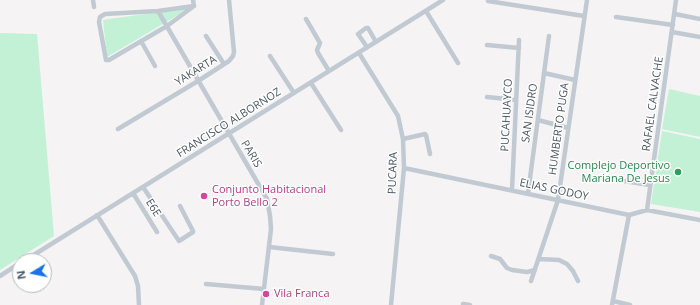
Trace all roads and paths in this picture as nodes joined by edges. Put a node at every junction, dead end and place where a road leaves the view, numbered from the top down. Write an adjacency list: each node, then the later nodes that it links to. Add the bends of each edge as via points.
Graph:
1 (93, 0): 9 (street)
2 (193, 0): 8 (street)
3 (229, 0): 32 (street, YAKARTA, via 234,52)
4 (443, 0): 11 (street, FRANCISCO ALBORNOZ)
5 (587, 0): 13 (street, HUMBERTO PUGA)
6 (676, 0): 12 (street, RAFAEL CALVACHE)
7 (488, 1): 13 (street)
8 (194, 6): 10 (street); 18 (street)
9 (94, 7)
10 (158, 11): 18 (street, PARIS); 24 (street, via 105,14 100,17 106,60)
11 (426, 11): 25 (street, FRANCISCO ALBORNOZ); 31 (street)
12 (675, 14): 16 (street); 17 (street, RAFAEL CALVACHE)
13 (584, 16): 36 (street, HUMBERTO PUGA)
14 (616, 17): 17 (street)
15 (306, 19): 34 (street, via 320,43 317,50)
16 (700, 19)
17 (673, 25): 19 (street, RAFAEL CALVACHE)
18 (167, 26): 24 (street); 37 (street, PARIS)
19 (672, 32): 22 (street); 51 (street, RAFAEL CALVACHE)
20 (206, 36): 32 (street)
21 (549, 36): 35 (street, SAN ISIDRO)
22 (700, 37)
23 (519, 40): 28 (street, PUCAHUAYCO)
24 (141, 41): 33 (street)
25 (376, 42): 27 (street, FRANCISCO ALBORNOZ); 27 (street, via 366,28 358,34)
26 (487, 45): 28 (street)
27 (367, 47): 29 (street, FRANCISCO ALBORNOZ)
28 (519, 48): 41 (street, PUCAHUAYCO)
29 (359, 53): 34 (street, FRANCISCO ALBORNOZ); 47 (street, PUCARA, via 398,116)
30 (270, 56): 39 (street)
31 (458, 63)
32 (224, 64): 37 (street, YAKARTA)
33 (155, 66)
34 (329, 71): 38 (street, FRANCISCO ALBORNOZ)
35 (544, 73): 36 (street); 42 (street, SAN ISIDRO)
36 (576, 80): 43 (street, HUMBERTO PUGA)
37 (198, 81): 44 (street, YAKARTA); 46 (street, PARIS)
38 (311, 83): 39 (street, FRANCISCO ALBORNOZ); 45 (street)
39 (294, 93): 46 (street, FRANCISCO ALBORNOZ)
40 (487, 97): 41 (street)
41 (516, 100): 53 (street, PUCAHUAYCO)
42 (538, 120): 43 (street); 55 (street, SAN ISIDRO)
43 (568, 128): 56 (street, HUMBERTO PUGA)
44 (118, 129)
45 (341, 130)
46 (228, 134): 52 (street, FRANCISCO ALBORNOZ); 63 (street, PARIS, via 266,198 271,229)
47 (403, 139): 48 (street, via 426,134); 49 (street, PUCARA)
48 (430, 154)
49 (404, 168): 53 (street, ELIAS GODOY); 79 (street, PUCARA)
50 (598, 177): 51 (street)
51 (650, 185): 58 (street, RAFAEL CALVACHE)
52 (143, 187): 54 (street, FRANCISCO ALBORNOZ); 57 (street, via 179,241 193,232)
53 (512, 190): 55 (street, ELIAS GODOY)
54 (133, 193): 59 (street, FRANCISCO ALBORNOZ); 62 (street, E6E)
55 (528, 193): 56 (street, ELIAS GODOY)
56 (558, 200): 60 (street, ELIAS GODOY); 67 (street, HUMBERTO PUGA)
57 (180, 206)
58 (647, 210): 60 (street, ELIAS GODOY); 61 (street, ELIAS GODOY)
59 (97, 215): 64 (street, FRANCISCO ALBORNOZ); 77 (street, via 135,276)
60 (629, 215): 75 (street)
61 (700, 220)
62 (157, 232)
63 (269, 247): 65 (street); 74 (street, PARIS)
64 (37, 253)
65 (333, 254)
66 (491, 256): 69 (street, via 500,259 512,270)
67 (539, 259): 69 (street, HUMBERTO PUGA); 72 (street, via 559,260 567,264)
68 (12, 268): 70 (street)
69 (535, 270): 71 (street, HUMBERTO PUGA)
70 (0, 276)
71 (531, 281)
72 (578, 281)
73 (206, 284): 74 (street)
74 (264, 288): 78 (street, PARIS)
75 (612, 303): 81 (street)
76 (463, 304): 80 (street)
77 (139, 305)
78 (262, 305)
79 (391, 305)
80 (470, 305)
81 (630, 305)

